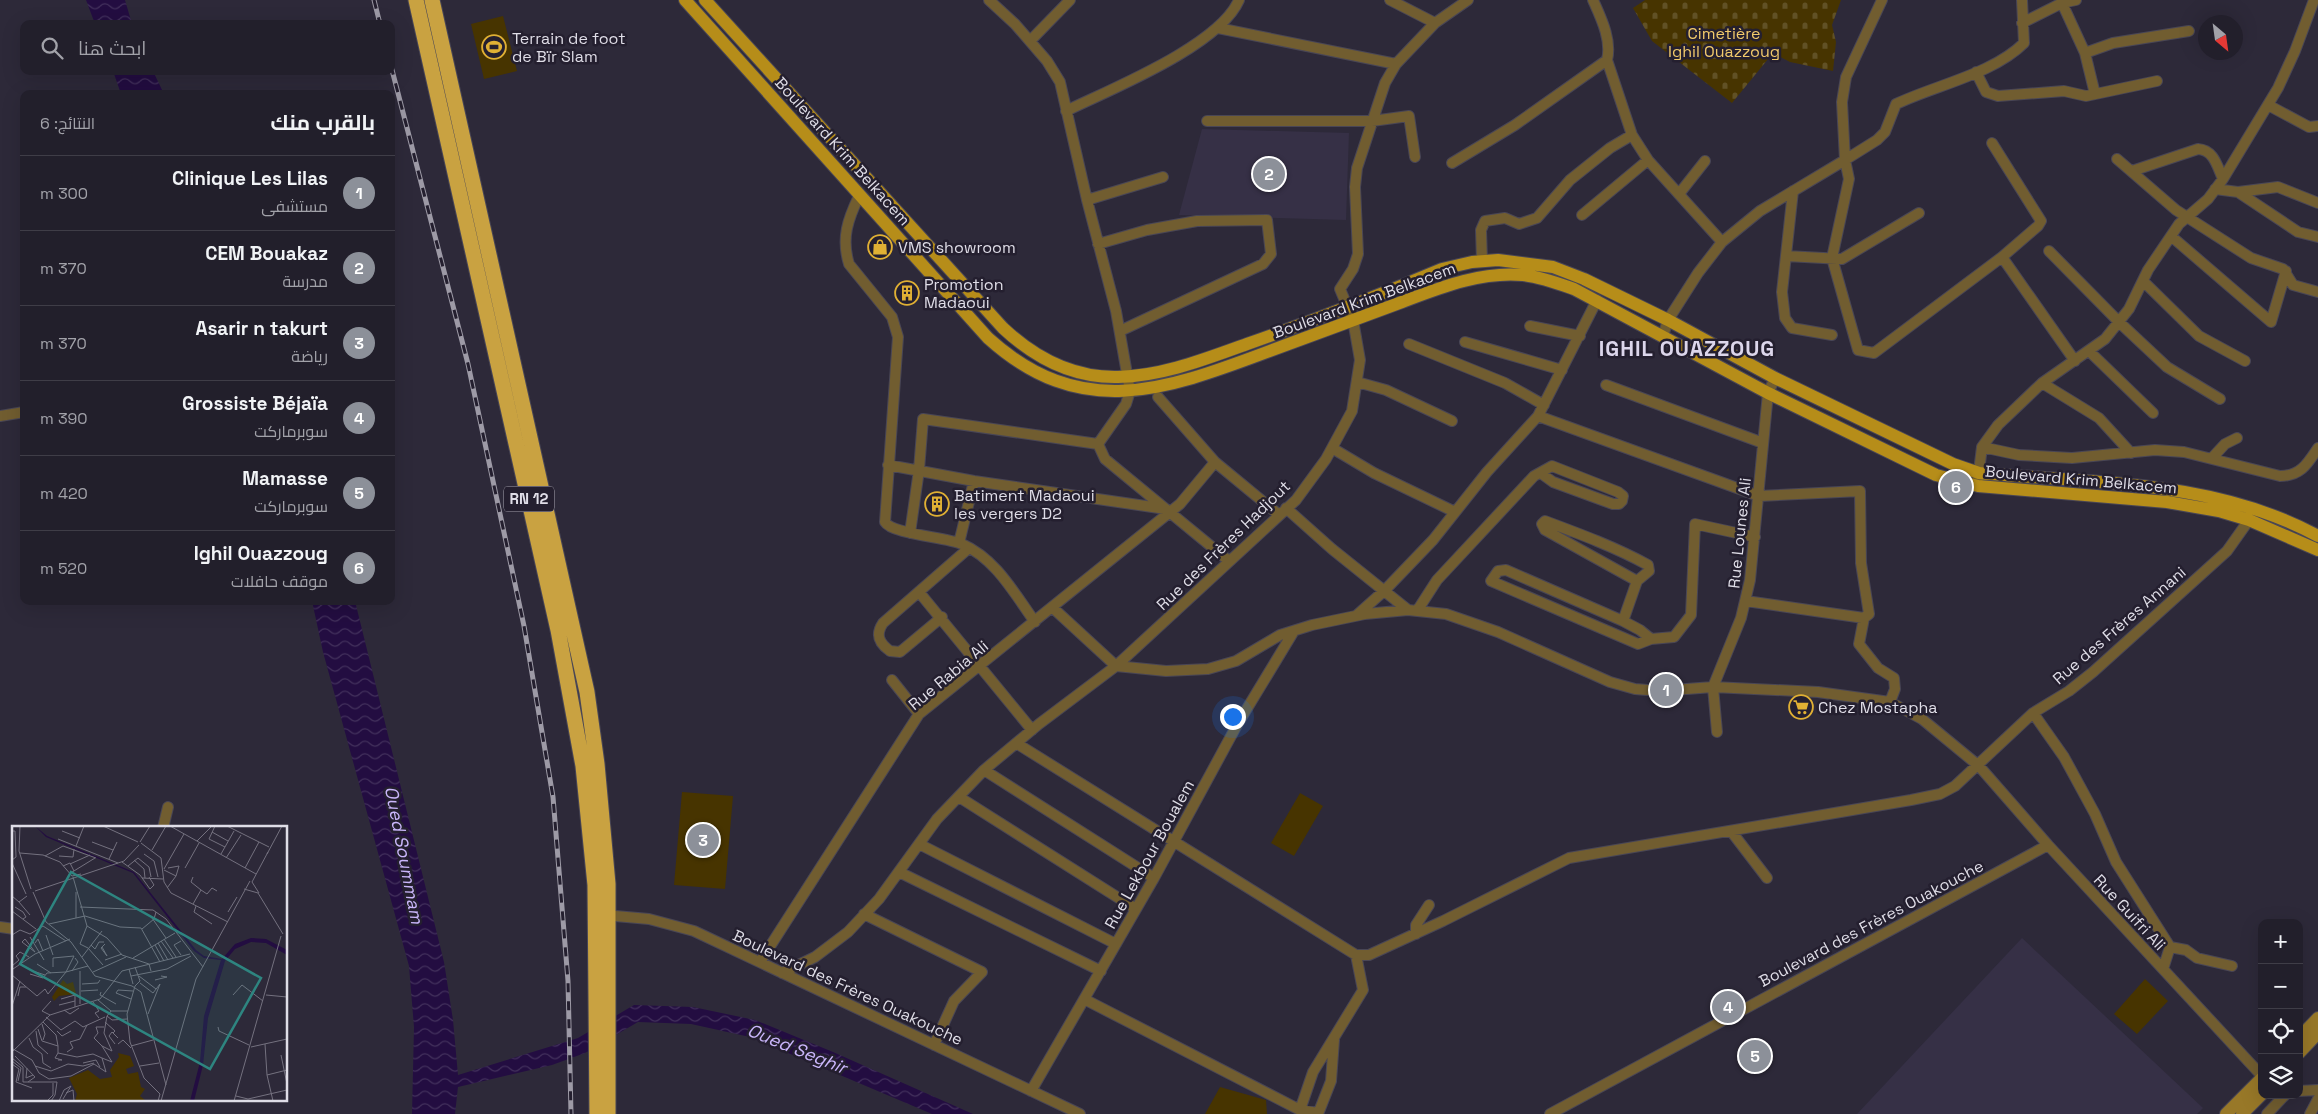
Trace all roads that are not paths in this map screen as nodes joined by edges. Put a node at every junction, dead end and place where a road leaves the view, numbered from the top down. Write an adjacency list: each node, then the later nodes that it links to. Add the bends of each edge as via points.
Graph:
1 (416, 0): 160 (highway, RN 12, via 558,630 583,766)
2 (432, 0): 160 (highway, RN 12, via 587,692 602,816)
3 (685, 0): 47 (main road, Boulevard Krim Belkacem)
4 (704, 0): 81 (main road, Boulevard Krim Belkacem, via 1023,347 1069,371)
5 (989, 0): 20 (street)
6 (1070, 0): 20 (street)
7 (1239, 0): 18 (street)
8 (1390, 0): 16 (street)
9 (1468, 0): 16 (street, Rue des Frères Hadjout)
10 (1593, 0): 22 (street, via 1605,30 1609,52)
11 (1882, 0): 37 (street, via 1846,77 1842,102)
12 (2022, 0): 17 (street)
13 (2076, 0): 15 (street)
14 (2314, 0): 27 (street, via 2295,51)
15 (2062, 3): 17 (street); 21 (street)
16 (1436, 22): 23 (street, Rue des Frères Hadjout)
17 (2022, 23): 24 (street, via 2024,42 2017,50)
18 (1218, 28): 23 (street); 28 (street, via 1145,72)
19 (2189, 31): 21 (street, via 2113,43)
20 (1030, 41): 28 (street, via 1060,82)
21 (2085, 53): 26 (street)
22 (1607, 60): 32 (street); 39 (street, via 1515,125)
23 (1396, 64): 30 (street, Rue des Frères Hadjout, via 1385,83)
24 (1976, 72): 26 (street, via 1986,92 1998,96 2064,91 2086,96); 37 (street, via 1896,104 1886,132)
25 (2157, 81): 26 (street)
26 (2095, 94)
27 (2268, 105): 31 (street, via 2309,127); 42 (street)
28 (1066, 111): 48 (street)
29 (1207, 121): 30 (street)
30 (1372, 121): 34 (street, via 1410,116); 66 (street, Rue des Frères Hadjout, via 1356,186 1358,254 1340,289)
31 (2318, 126)
32 (1632, 135): 36 (street); 61 (street, via 1570,180 1537,218 1519,224 1505,218 1485,221 1481,230)
33 (1992, 143): 59 (street, via 2041,221)
34 (1415, 157)
35 (2117, 159): 40 (street)
36 (1648, 160): 46 (street); 51 (street)
37 (1845, 160): 44 (street); 60 (street, via 1849,179)
38 (1705, 161): 46 (street)
39 (1452, 163)
40 (2132, 171): 42 (street, via 2206,149); 52 (street)
41 (1163, 177): 48 (street)
42 (2223, 179): 43 (street)
43 (2214, 189): 45 (street); 52 (street)
44 (1792, 191): 55 (street, via 1760,211); 58 (street)
45 (2238, 192): 49 (street, via 2278,188); 54 (street, via 2298,232)
46 (1679, 194): 55 (street)
47 (859, 196): 86 (main road, Boulevard Krim Belkacem, via 988,338 1011,358 1062,384 1090,390); 105 (street, via 847,222 846,254 849,264 892,317 898,337)
48 (1087, 200): 56 (street)
49 (2318, 203)
50 (1919, 213): 60 (street, via 1842,259)
51 (1582, 215)
52 (2187, 217): 53 (street); 62 (street, via 2251,258)
53 (2171, 236): 62 (street, via 2271,322); 63 (street)
54 (2318, 237)
55 (1722, 242): 68 (street)
56 (1098, 244): 71 (street); 71 (street, via 1147,230 1197,221 1267,220 1271,254 1262,264)
57 (2049, 251): 69 (street)
58 (1786, 256): 60 (street); 72 (street, via 1782,292 1785,318 1792,328)
59 (2002, 257): 60 (street, via 1870,354 1858,350); 78 (street)
60 (1832, 258)
61 (1482, 261): 66 (main road, Boulevard Krim Belkacem, via 1442,270); 68 (main road, Boulevard Krim Belkacem, via 1553,267)
62 (2286, 270): 64 (street, via 2293,285)
63 (2143, 281): 69 (street); 79 (street, via 2199,336)
64 (2318, 292)
65 (1597, 300): 67 (main road, Boulevard Krim Belkacem, via 1546,279 1521,275 1492,276 1434,290); 73 (street); 74 (main road, Boulevard Krim Belkacem)
66 (1346, 307): 67 (street, Rue des Frères Hadjout); 81 (main road, Boulevard Krim Belkacem, via 1191,364)
67 (1353, 320): 83 (street, Rue des Frères Hadjout, via 1360,360); 86 (main road, Boulevard Krim Belkacem, via 1189,380)
68 (1668, 320): 74 (street); 82 (main road, Boulevard Krim Belkacem)
69 (2119, 322): 77 (street); 89 (street, via 2167,367)
70 (1530, 326): 73 (street)
71 (1120, 331): 81 (street)
72 (1832, 335)
73 (1580, 336): 80 (street)
74 (1663, 336): 87 (main road, Boulevard Krim Belkacem)
75 (1464, 342): 80 (street)
76 (1409, 344): 90 (street, via 1505,383)
77 (2089, 351): 78 (street); 92 (street)
78 (2075, 361): 84 (street)
79 (2245, 361)
80 (1562, 370): 90 (street)
81 (1128, 377): 86 (street)
82 (1775, 378): 87 (street, Rue Lounes Ali); 107 (main road, Boulevard Krim Belkacem, via 1929,453)
83 (1356, 382): 95 (street, via 1386,390); 100 (street, Rue des Frères Hadjout, via 1352,411)
84 (2042, 383): 99 (street, via 1998,425); 102 (street, via 2099,418)
85 (1606, 385): 97 (street)
86 (1130, 392): 98 (street, via 1126,404)
87 (1768, 393): 97 (street, Rue Lounes Ali); 110 (main road, Boulevard Krim Belkacem, via 1936,475)
88 (1158, 397): 104 (street)
89 (2220, 399)
90 (1544, 404): 94 (street)
91 (20, 413): 93 (street)
92 (2153, 413)
93 (0, 416)
94 (1538, 416): 111 (street); 114 (street, via 1486,472)
95 (1452, 421)
96 (2237, 438): 103 (street, via 2225,444)
97 (1763, 443): 111 (street, Rue Lounes Ali)
98 (1098, 444): 106 (street, via 923,419); 112 (street, via 1105,459)
99 (1982, 447): 102 (street, via 2044,457); 107 (street)
100 (1332, 448): 113 (street, Rue des Frères Hadjout, via 1296,500); 114 (street, via 1374,473)
101 (2318, 448): 103 (street, via 2302,470 2288,476 2272,475)
102 (2131, 453): 103 (street, via 2154,450)
103 (2212, 458)
104 (1215, 462): 112 (street, Rue Rabia Ali, via 1180,504); 113 (street)
105 (888, 465): 106 (street); 116 (street, via 885,522 891,529)
106 (919, 470): 109 (street); 116 (street)
107 (1979, 473): 110 (street); 117 (main road, Boulevard Krim Belkacem, via 2179,490 2257,510 2292,522)
108 (1542, 474): 108 (street, via 1553,482 1613,504 1622,501 1623,496 1618,492 1552,466); 127 (street, via 1534,476)
109 (974, 481): 112 (street); 119 (street)
110 (1978, 486): 115 (main road, Boulevard Krim Belkacem, via 2167,502)
111 (1759, 496): 118 (street, Rue Lounes Ali); 130 (street, via 1860,491 1861,563 1869,614)
112 (1169, 510): 121 (street); 126 (street, Rue Rabia Ali)
113 (1282, 511): 121 (street, Rue des Frères Hadjout); 123 (street)
114 (1455, 512): 123 (street)
115 (2249, 520): 120 (main road, Boulevard Krim Belkacem); 140 (street, Rue des Frères Annani, via 2226,551 2092,672)
116 (910, 533): 119 (street)
117 (2318, 536)
118 (1755, 538): 125 (street, Rue Lounes Ali); 134 (street, via 1695,524 1691,615 1674,637)
119 (964, 545): 124 (street); 131 (street, via 994,567)
120 (2318, 550)
121 (1229, 561): 136 (street, Rue des Frères Hadjout)
122 (1637, 581): 122 (street, via 1649,571 1648,565 1545,521 1542,524 1553,535); 132 (street)
123 (1385, 590): 127 (street); 128 (street)
124 (919, 592): 129 (street); 129 (street, via 883,623 878,634 882,645 890,651 900,652)
125 (1746, 601): 130 (street); 138 (street, Rue Lounes Ali)
126 (1053, 608): 131 (street, Rue Rabia Ali); 136 (street)
127 (1413, 611): 128 (street); 138 (street, via 1446,614 1513,637 1610,682 1635,689 1660,691)
128 (1356, 616): 133 (street)
129 (942, 617): 135 (street)
130 (1864, 618): 139 (street, via 1859,644 1878,668 1894,678 1895,689)
131 (1035, 622): 135 (street, Rue Rabia Ali)
132 (1623, 622): 134 (street); 134 (street, via 1506,570 1498,571 1491,581 1638,644)
133 (1294, 631): 136 (street, via 1280,635 1236,661 1208,669 1166,671); 151 (street, Rue Lekbour Boualem, via 1237,726)
134 (1651, 639)
135 (980, 666): 141 (street, Rue Rabia Ali); 142 (street)
136 (1116, 666): 142 (street, Rue des Frères Hadjout)
137 (892, 680): 141 (street)
138 (1713, 687): 139 (street, via 1818,692); 143 (street)
139 (1890, 702): 145 (street, Rue Guifri Ali, via 1922,719)
140 (2033, 713): 145 (street, Rue des Frères Annani); 163 (street, via 2064,757 2116,862)
141 (920, 714): 165 (street, Rue Rabia Ali)
142 (1032, 730): 144 (street, Rue des Frères Hadjout)
143 (1717, 732)
144 (1016, 743): 146 (street, Rue des Frères Hadjout); 151 (street)
145 (1978, 766): 150 (street, Rue des Frères Annani, via 1940,794); 153 (street, Rue Guifri Ali)
146 (984, 770): 147 (street, Rue des Frères Hadjout); 155 (street)
147 (959, 797): 152 (street, Rue des Frères Hadjout); 158 (street)
148 (168, 807): 149 (street)
149 (163, 826)
150 (1731, 830): 156 (street); 161 (street, Rue des Frères Annani, via 1569,858)
151 (1174, 842): 155 (street, Rue Lekbour Boualem); 164 (street)
152 (919, 844): 154 (street, Rue des Frères Hadjout); 162 (street)
153 (2048, 845): 167 (street, Rue Guifri Ali); 190 (street, Boulevard des Frères Ouakouche)
154 (898, 872): 159 (street, Rue des Frères Hadjout); 168 (street)
155 (1154, 878): 158 (street, Rue Lekbour Boualem)
156 (1767, 878)
157 (1429, 905): 161 (street, via 1416,925)
158 (1136, 909): 162 (street, Rue Lekbour Boualem)
159 (864, 914): 169 (street, Rue des Frères Hadjout, via 848,932 815,957); 175 (street, via 982,972 954,1001)
160 (601, 915): 165 (street, Boulevard des Frères Ouakouche, via 649,919 694,931); 177 (highway, RN 12)
161 (1416, 934): 164 (street, Rue des Frères Annani, via 1369,955)
162 (1116, 944): 168 (street, Rue Lekbour Boualem)
163 (2170, 947): 166 (street); 167 (street)
164 (1356, 955): 174 (street, via 1362,990)
165 (760, 962): 169 (street, Boulevard des Frères Ouakouche)
166 (2232, 966)
167 (2163, 969): 178 (street, Rue Guifri Ali)
168 (1101, 971): 170 (street, Rue Lekbour Boualem)
169 (782, 973): 175 (street, Boulevard des Frères Ouakouche)
170 (1084, 999): 181 (street, Rue Lekbour Boualem); 186 (street)
171 (2318, 1018): 173 (street)
172 (2318, 1033): 176 (street)
173 (2303, 1034)
174 (1334, 1038): 186 (street, via 1313,1072); 186 (street, via 1331,1081 1322,1102)
175 (934, 1045): 181 (street, Boulevard des Frères Ouakouche)
176 (2303, 1050)
177 (603, 1053): 187 (highway, RN 12); 188 (highway, RN 12)
178 (2258, 1073)
179 (2258, 1081): 191 (street)
180 (2318, 1090): 182 (street)
181 (1030, 1091): 189 (street, Boulevard des Frères Ouakouche)
182 (2303, 1091)
183 (2258, 1098): 192 (street)
184 (2280, 1099): 193 (street)
185 (2318, 1099): 194 (street)
186 (1309, 1112)
187 (597, 1114)
188 (608, 1114)
189 (1080, 1114)
190 (1550, 1114)
191 (2226, 1114)
192 (2242, 1114)
193 (2267, 1114)
194 (2310, 1114)

